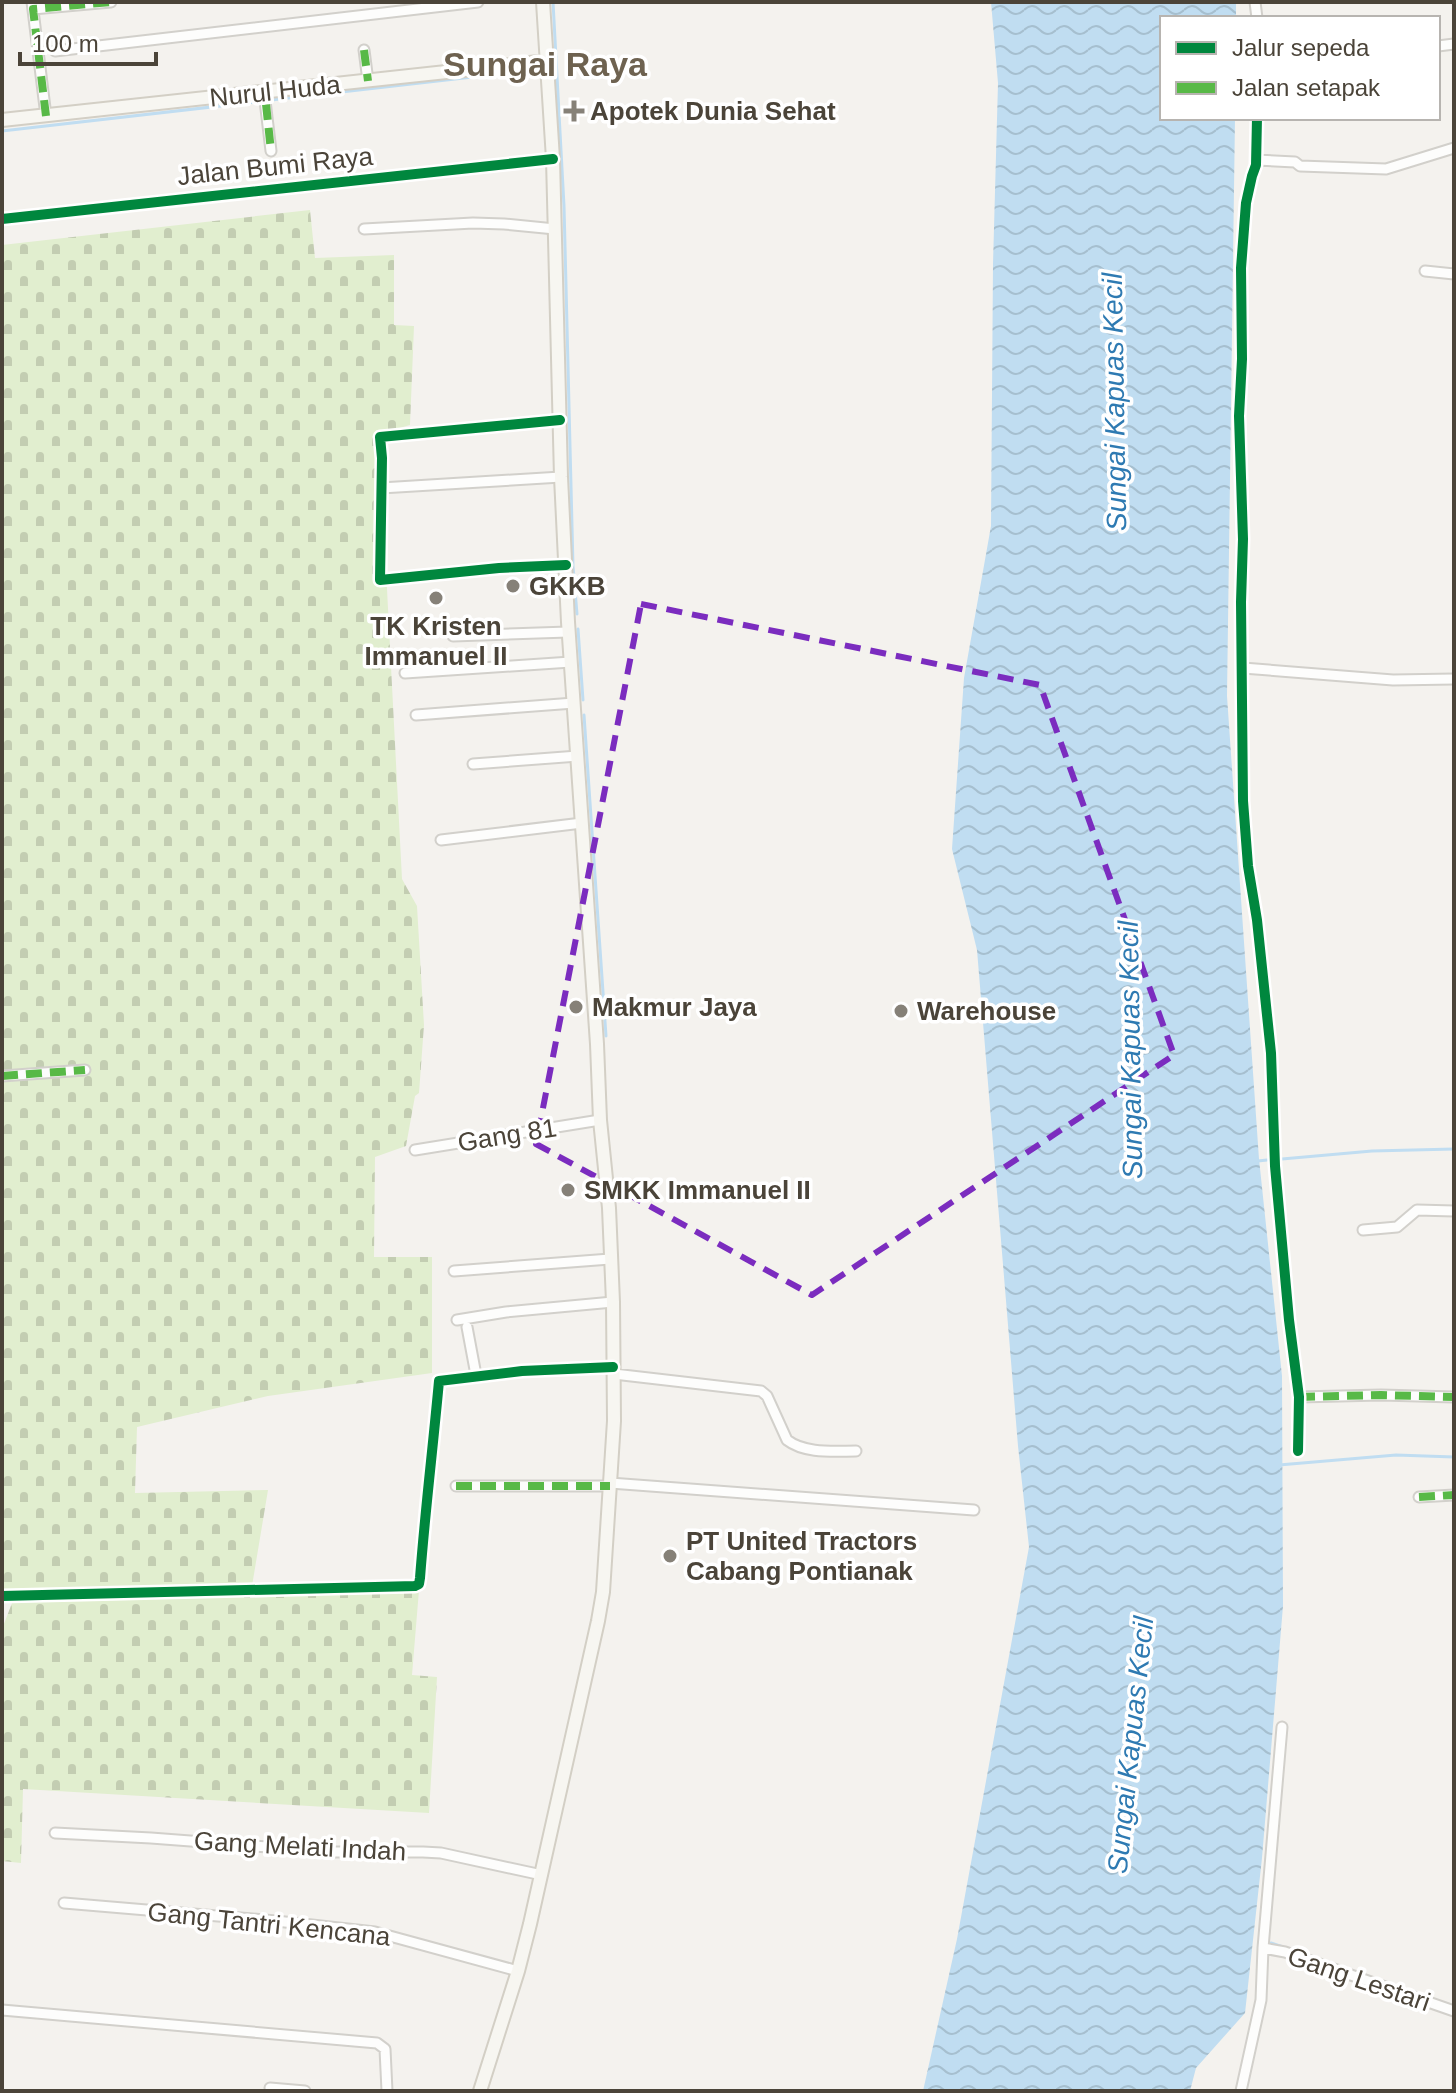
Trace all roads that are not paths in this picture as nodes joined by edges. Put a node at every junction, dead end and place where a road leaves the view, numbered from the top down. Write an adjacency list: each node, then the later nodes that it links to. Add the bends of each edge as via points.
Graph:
1 (104, 2): 2 (street); 5 (street)
2 (111, 2)
3 (478, 2): 8 (street)
4 (543, 2): 9 (main road)
5 (57, 5): 6 (street)
6 (32, 6): 12 (street)
7 (364, 50): 10 (street)
8 (55, 51)
9 (548, 61): 10 (main road, Nurul Huda); 17 (main road)
10 (368, 81): 11 (main road, Nurul Huda)
11 (265, 98): 12 (main road, Nurul Huda); 16 (street)
12 (46, 116): 13 (main road, Nurul Huda)
13 (2, 120)
14 (1257, 120): 18 (street)
15 (1454, 148): 18 (street, via 1386,169)
16 (271, 151)
17 (553, 159): 19 (street, Jalan Bumi Raya); 21 (main road)
18 (1257, 160): 31 (street, via 1246,203 1241,268)
19 (2, 219)
20 (364, 229): 21 (street, via 473,223)
21 (555, 229): 24 (main road)
22 (1425, 271): 23 (street)
23 (1454, 274)
24 (560, 420): 25 (main road); 26 (street, via 380,437)
25 (561, 477): 26 (street); 27 (main road)
26 (381, 488): 27 (street, via 380,580)
27 (566, 565): 28 (main road)
28 (568, 632): 29 (street); 30 (main road)
29 (453, 636)
30 (571, 662): 32 (street); 34 (main road)
31 (1243, 668): 33 (street, via 1393,680); 53 (street, via 1245,831 1271,1053 1275,1166)
32 (405, 673)
33 (1454, 679)
34 (574, 703): 35 (street); 36 (main road)
35 (416, 715)
36 (578, 756): 37 (street); 38 (main road)
37 (473, 764)
38 (582, 823): 39 (street); 42 (main road)
39 (441, 840)
40 (85, 1070): 41 (street)
41 (2, 1076)
42 (600, 1120): 43 (street, Gang 81); 46 (main road)
43 (415, 1150)
44 (1454, 1211): 45 (street, via 1417,1210 1397,1227)
45 (1363, 1230)
46 (610, 1259): 47 (street); 48 (main road)
47 (454, 1271)
48 (613, 1302): 49 (street); 51 (main road)
49 (457, 1320)
50 (467, 1327): 52 (street)
51 (613, 1371): 52 (street); 55 (street, via 761,1391 790,1443); 57 (main road)
52 (476, 1375): 62 (street, via 439,1381 420,1578 415,1586)
53 (1299, 1397): 54 (street); 56 (street)
54 (1454, 1397)
55 (856, 1451)
56 (1298, 1451)
57 (610, 1484): 58 (street); 61 (street); 65 (main road, via 598,1621)
58 (456, 1486)
59 (1454, 1495): 60 (street)
60 (1419, 1497)
61 (974, 1510)
62 (2, 1596)
63 (1282, 1727): 67 (street)
64 (55, 1833): 65 (street, Gang Melati Indah, via 333,1852 432,1852)
65 (542, 1875): 68 (main road)
66 (64, 1903): 68 (street, Gang Tantri Kencana, via 375,1932)
67 (1263, 1948): 70 (street, Gang Lestari); 75 (street, via 1261,2000)
68 (518, 1971): 74 (main road)
69 (2, 2010): 73 (street, via 377,2043 385,2049)
70 (1454, 2011)
71 (270, 2088): 72 (street)
72 (305, 2091)
73 (387, 2091)
74 (480, 2091)
75 (1241, 2091)

